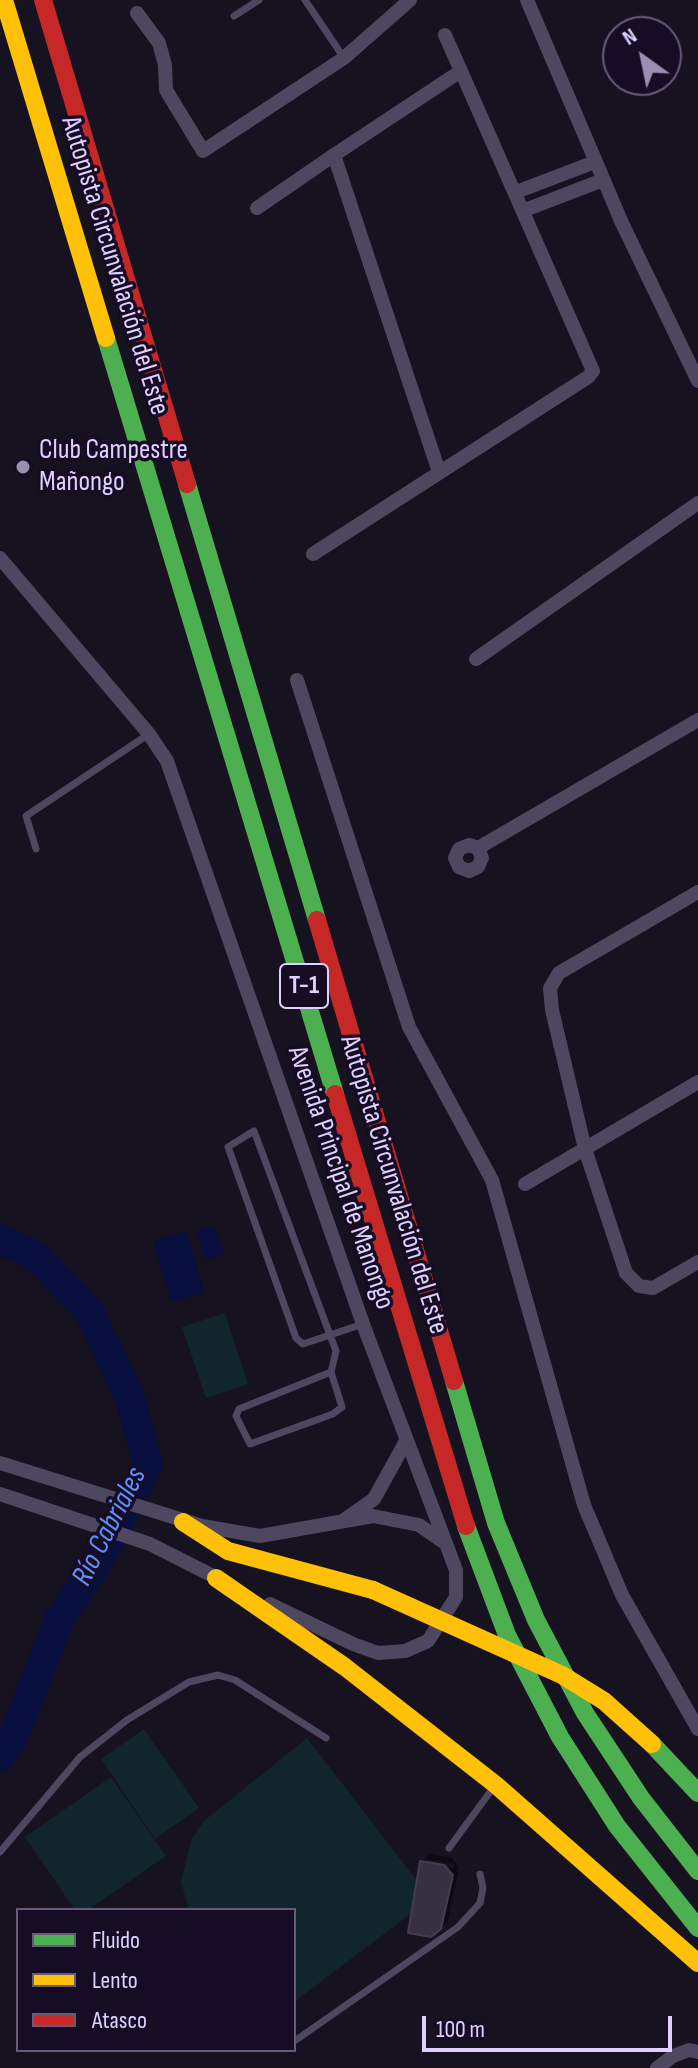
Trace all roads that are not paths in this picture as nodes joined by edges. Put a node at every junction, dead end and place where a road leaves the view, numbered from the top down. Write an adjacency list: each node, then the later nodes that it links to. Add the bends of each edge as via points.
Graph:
1 (4, 0): 52 (highway, Autopista Circunvalación del Este / T-1, via 469,1537 507,1635 560,1737 617,1826)
2 (43, 0): 50 (highway, Autopista Circunvalación del Este / T-1, via 491,1511 536,1620 585,1713)
3 (259, 0): 8 (lane)
4 (305, 0): 10 (lane)
5 (410, 0): 10 (street)
6 (527, 0): 13 (street)
7 (137, 13): 10 (street, via 159,43 166,90 203,151)
8 (234, 16)
9 (445, 35): 11 (street)
10 (344, 58)
11 (461, 71): 12 (street); 15 (street)
12 (334, 155): 16 (street); 19 (street)
13 (595, 162): 14 (street); 15 (street)
14 (603, 180): 17 (street); 18 (street)
15 (516, 192): 17 (street)
16 (257, 208)
17 (525, 210): 19 (street, via 593,371)
18 (698, 381)
19 (439, 472): 21 (street)
20 (698, 503): 23 (street)
21 (313, 554)
22 (0, 558): 26 (street, Avenida Principal de Manongo)
23 (476, 659)
24 (297, 680): 44 (street, via 409,1027 492,1180 584,1505 622,1595)
25 (698, 720): 27 (street)
26 (149, 734): 28 (lane, via 26,816); 34 (street, Avenida Principal de Manongo, via 167,761)
27 (478, 848)
28 (36, 849)
29 (698, 892): 31 (street, via 559,973 550,988)
30 (698, 1082): 31 (street)
31 (585, 1149): 32 (street); 33 (street, via 626,1273 639,1286 653,1288)
32 (525, 1184)
33 (698, 1262)
34 (363, 1324): 35 (lane); 37 (street, Avenida Principal de Manongo)
35 (330, 1335): 35 (lane, via 303,1344 296,1338 228,1147 254,1131); 36 (lane, via 336,1351)
36 (331, 1372): 36 (lane, via 239,1409 236,1416 250,1444 338,1411 342,1407)
37 (406, 1441): 41 (street, via 374,1499); 42 (street, Avenida Principal de Manongo)
38 (0, 1463): 40 (street)
39 (0, 1494): 43 (street, Avenida Principal de Manongo, via 150,1544)
40 (183, 1522): 41 (street, via 260,1536); 47 (highway, bridge, via 228,1551 373,1590 562,1675 604,1701)
41 (340, 1523): 42 (street, via 373,1516 392,1519 419,1525)
42 (443, 1541): 43 (street, Avenida Principal de Manongo, via 456,1570 456,1597 428,1641 405,1651 378,1653 353,1644)
43 (216, 1578): 46 (highway, via 345,1667)
44 (698, 1729)
45 (326, 1738): 49 (lane, via 235,1680 218,1675 189,1682 80,1757)
46 (496, 1785): 48 (lane); 53 (highway)
47 (698, 1793)
48 (449, 1848)
49 (0, 1852)
50 (698, 1871)
51 (480, 1874): 54 (lane, via 480,1903 458,1927)
52 (698, 1928)
53 (698, 1963)
54 (296, 2040)
55 (698, 2052): 56 (street, via 673,2056)
56 (657, 2068)

